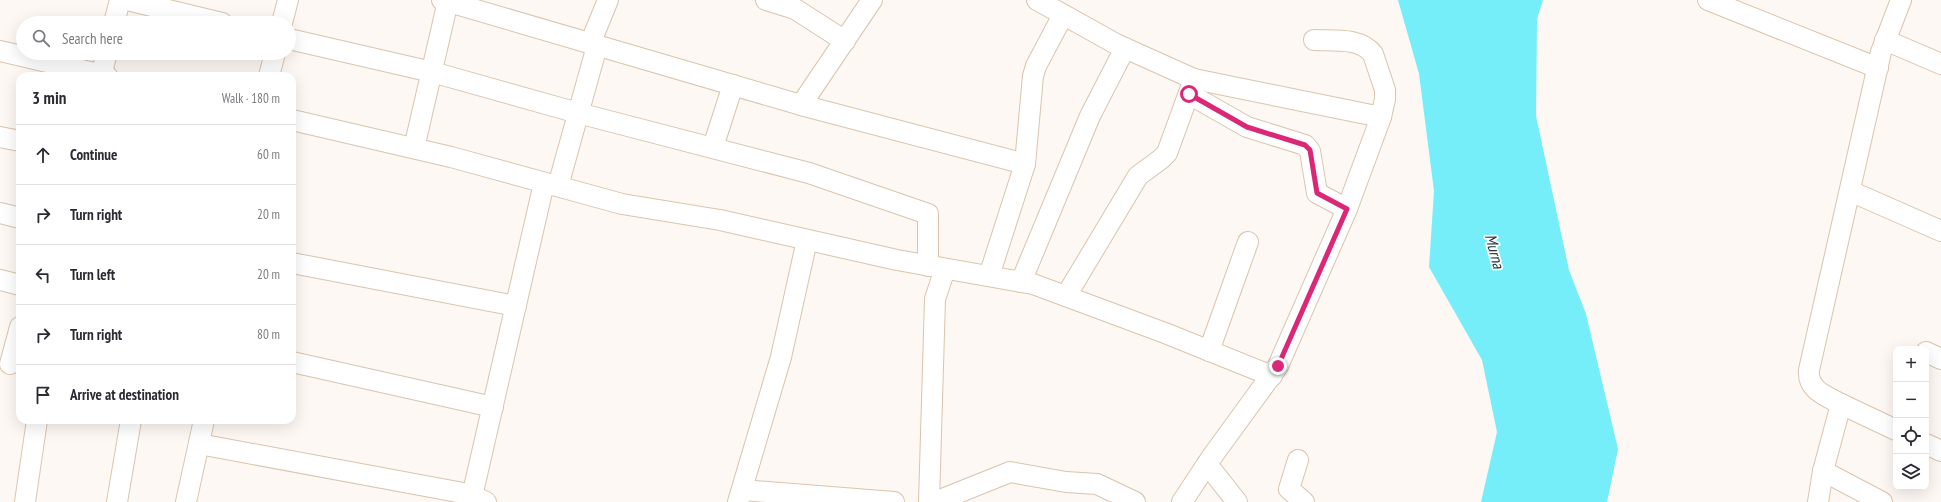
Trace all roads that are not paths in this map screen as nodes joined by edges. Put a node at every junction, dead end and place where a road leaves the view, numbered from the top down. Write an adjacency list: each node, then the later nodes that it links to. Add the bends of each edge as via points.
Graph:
1 (120, 0): 12 (street)
2 (127, 0): 13 (street)
3 (288, 0): 14 (street)
4 (608, 0): 19 (street)
5 (766, 0): 18 (street, via 795,9)
6 (872, 0): 18 (street)
7 (1037, 0): 11 (street)
8 (1708, 0): 27 (street)
9 (445, 1): 19 (street); 31 (street)
10 (1899, 1): 16 (street)
11 (1062, 9): 20 (street); 42 (street, via 1033,76)
12 (116, 16)
13 (193, 16)
14 (284, 16)
15 (1314, 40): 36 (street, via 1360,44 1369,49 1385,90)
16 (1885, 40): 26 (street); 27 (street)
17 (296, 41): 31 (street)
18 (845, 41): 34 (street)
19 (594, 45): 32 (street); 35 (street)
20 (1125, 48): 33 (street); 55 (street, via 1090,116)
21 (0, 51): 22 (street)
22 (16, 55)
23 (37, 60): 28 (street)
24 (104, 60): 29 (street)
25 (272, 60): 30 (street)
26 (1941, 64)
27 (1878, 68): 44 (street)
28 (86, 72)
29 (99, 72)
30 (270, 72)
31 (432, 72): 35 (street); 41 (street)
32 (733, 85): 34 (street); 40 (street)
33 (1191, 86): 36 (street); 45 (street, via 1247,127 1305,145 1310,150 1317,193); 57 (street, via 1167,153 1138,176)
34 (801, 105): 42 (street)
35 (578, 113): 40 (street); 43 (street)
36 (1381, 117): 45 (street)
37 (296, 121): 41 (street)
38 (0, 137): 39 (street)
39 (16, 141)
40 (714, 147): 52 (street, via 809,173 928,214)
41 (414, 148): 43 (street)
42 (1025, 164): 53 (street)
43 (551, 184): 49 (street, via 622,204 720,220); 58 (street)
44 (1850, 191): 48 (street); 66 (street, via 1808,377 1814,388)
45 (1347, 209): 65 (street)
46 (0, 213): 47 (street)
47 (16, 217)
48 (1941, 231)
49 (807, 240): 52 (street); 78 (street, via 781,358)
50 (1248, 242): 60 (street)
51 (296, 264): 58 (street)
52 (936, 267): 53 (street); 85 (street)
53 (989, 276): 55 (street)
54 (0, 280): 56 (street)
55 (1022, 282): 57 (street)
56 (16, 284)
57 (1066, 296): 60 (street)
58 (516, 306): 67 (street)
59 (16, 342): 64 (street)
60 (1208, 351): 65 (street)
61 (1929, 353): 62 (street)
62 (1941, 359)
63 (296, 363): 67 (street)
64 (10, 364)
65 (1272, 376): 76 (street)
66 (1841, 404): 71 (street); 77 (street)
67 (493, 407): 79 (street, via 473,492)
68 (36, 424): 81 (street)
69 (130, 424): 82 (street)
70 (203, 424): 72 (street)
71 (1893, 429)
72 (199, 444): 79 (street); 83 (street)
73 (1929, 445): 74 (street)
74 (1941, 451)
75 (1298, 460): 90 (street, via 1289,489)
76 (1207, 464): 88 (street); 89 (street)
77 (1823, 471): 91 (street); 92 (street)
78 (740, 496): 80 (street)
79 (480, 499)
80 (843, 500): 84 (street)
81 (24, 502)
82 (118, 502)
83 (186, 502)
84 (894, 502)
85 (929, 502)
86 (935, 502): 87 (street, via 1010,472 1066,482 1097,484)
87 (1135, 502)
88 (1182, 502)
89 (1237, 502)
90 (1304, 502)
91 (1818, 502)
92 (1882, 502)

